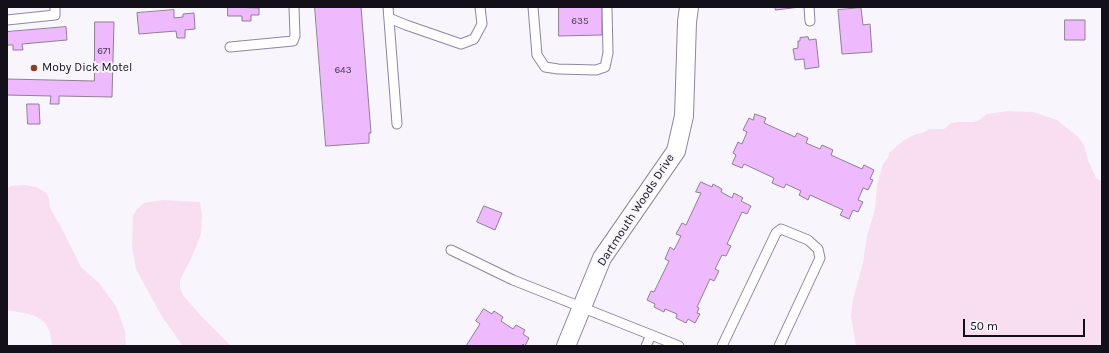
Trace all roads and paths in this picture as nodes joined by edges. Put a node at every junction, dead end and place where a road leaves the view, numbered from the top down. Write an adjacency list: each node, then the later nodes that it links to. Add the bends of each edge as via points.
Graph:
1 (54, 7): 10 (lane, via 55,15)
2 (294, 7): 12 (lane, via 296,36 293,41)
3 (388, 7): 9 (lane)
4 (480, 7): 9 (lane, via 482,24 474,39 461,44)
5 (533, 7): 6 (lane, via 537,55 545,67 596,70 605,67 608,53)
6 (607, 7)
7 (809, 7): 11 (lane)
8 (687, 12): 15 (street, Dartmouth Woods Drive, via 684,116 676,151 602,258)
9 (389, 18): 13 (lane)
10 (7, 20)
11 (810, 21)
12 (230, 47)
13 (397, 124)
14 (451, 250): 15 (lane, via 513,280)
15 (582, 307): 16 (lane); 17 (street, Dartmouth Woods Drive)
16 (651, 335): 18 (lane); 19 (lane)
17 (566, 346)
18 (646, 346)
19 (679, 346)
20 (722, 346): 21 (lane, via 776,233 781,229 808,240 818,249 820,258)
21 (779, 346)

